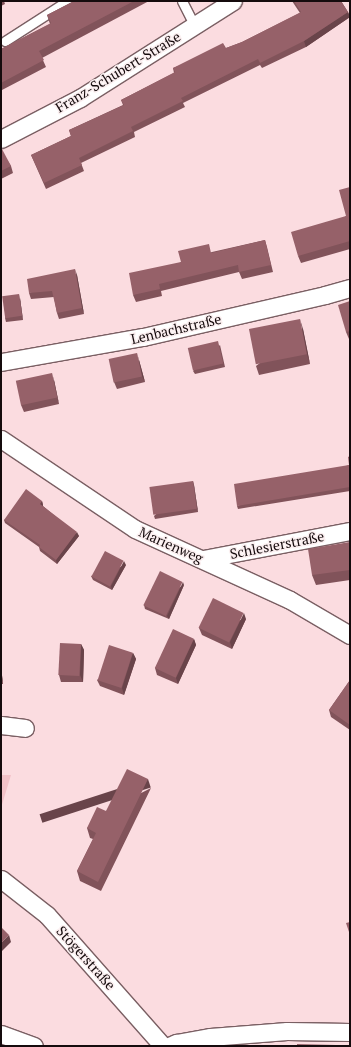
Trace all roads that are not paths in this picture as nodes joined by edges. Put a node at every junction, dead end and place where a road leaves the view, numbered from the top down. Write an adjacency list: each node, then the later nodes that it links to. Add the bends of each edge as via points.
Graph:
1 (68, 1): 5 (lane)
2 (182, 1): 4 (lane)
3 (233, 1): 4 (street, Franz-Schubert-Straße)
4 (194, 26): 6 (street, Franz-Schubert-Straße, via 80,98)
5 (5, 41)
6 (1, 139)
7 (350, 288): 8 (street, Lenbachstraße, via 144,337)
8 (1, 362)
9 (1, 439): 11 (street, Marienweg, via 135,529)
10 (350, 531): 11 (street, Schlesierstraße)
11 (204, 559): 12 (street, Marienweg, via 290,600)
12 (350, 635)
13 (1, 725): 14 (street)
14 (25, 728)
15 (1, 879): 19 (street, Stögerstraße, via 47,915)
16 (350, 1032): 20 (street, via 287,1031 210,1037)
17 (1, 1034): 18 (street)
18 (34, 1046)
19 (163, 1046)
20 (169, 1046)

